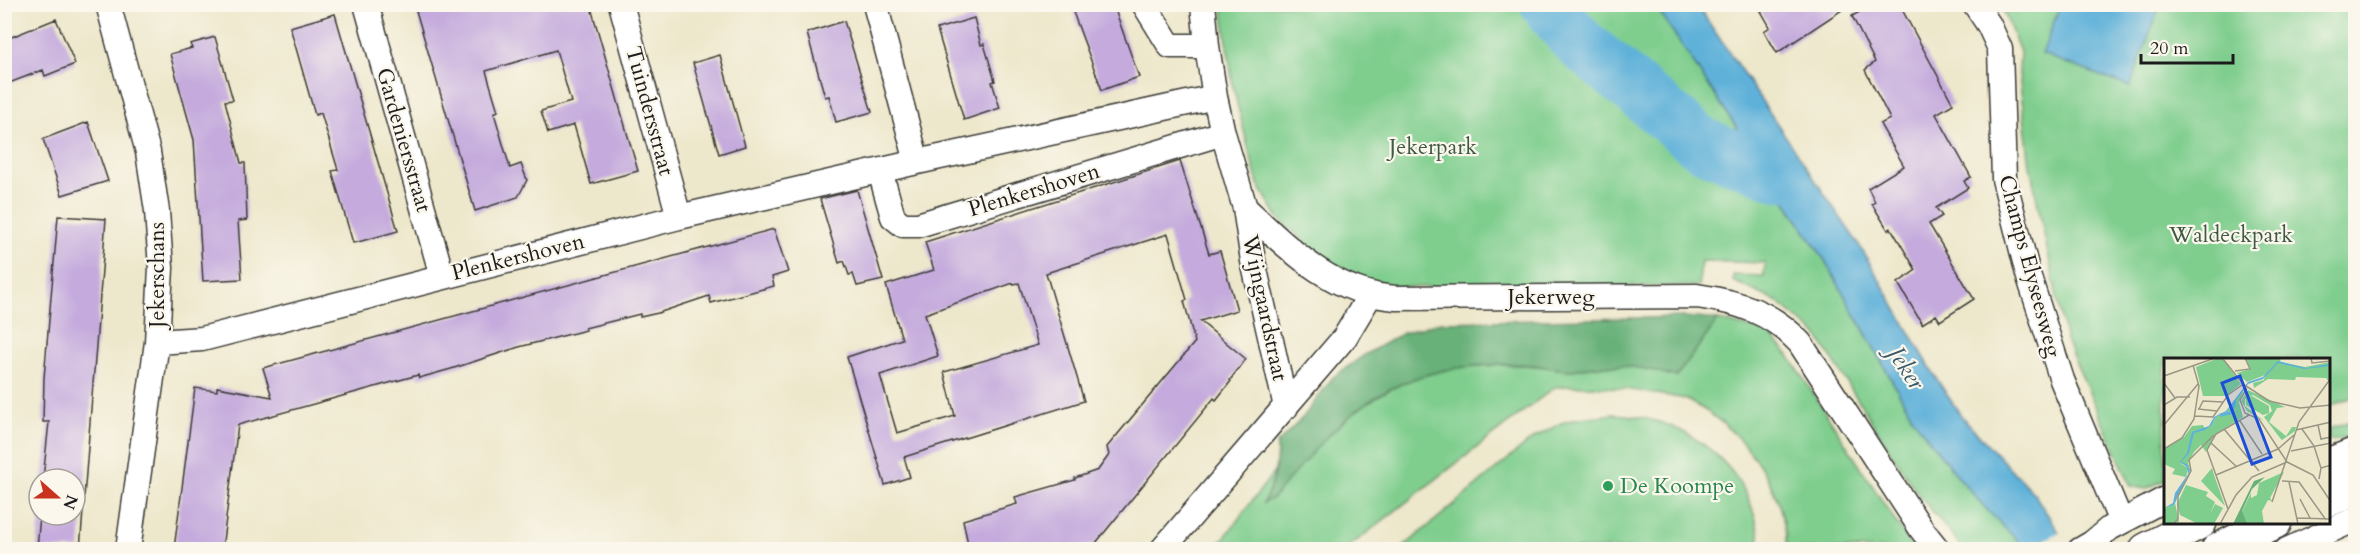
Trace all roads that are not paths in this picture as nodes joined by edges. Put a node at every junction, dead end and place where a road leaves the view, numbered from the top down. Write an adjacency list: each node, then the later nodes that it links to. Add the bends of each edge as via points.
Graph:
1 (108, 4): 17 (street, Jekerschans, via 148,152 157,211 161,268)
2 (366, 4): 15 (street, Gardeniersstraat)
3 (621, 4): 14 (street, Tuindersstraat)
4 (875, 4): 11 (street)
5 (1144, 4): 8 (street, via 1170,46)
6 (1203, 4): 8 (street, Wijngaardstraat)
7 (1975, 4): 25 (street, Champs Elyseesweg, via 2000,49 2004,179 2028,274 2061,380)
8 (1207, 46): 9 (street, Wijngaardstraat)
9 (1215, 97): 10 (street, Wijngaardstraat); 11 (street, Plenkershoven)
10 (1223, 133): 12 (street, Plenkershoven, via 918,225 903,225 893,217); 13 (street, Wijngaardstraat)
11 (917, 162): 12 (street, Plenkershoven)
12 (880, 171): 14 (street, Plenkershoven)
13 (1245, 208): 16 (street, Wijngaardstraat, via 1302,260 1332,279); 18 (street, Wijngaardstraat)
14 (679, 217): 15 (street, Plenkershoven)
15 (442, 276): 17 (street, Plenkershoven, via 202,339)
16 (1370, 295): 18 (street, via 1345,337); 31 (street, Jekerweg, via 1697,296 1764,314 1800,343)
17 (157, 342): 29 (street, Jekerschans)
18 (1286, 407): 30 (street)
19 (2355, 454): 20 (main road)
20 (2330, 464)
21 (2355, 488): 22 (main road)
22 (2330, 499)
23 (2164, 500): 25 (street)
24 (2355, 519): 34 (street)
25 (2121, 522): 28 (street)
26 (2196, 524): 32 (main road)
27 (2271, 524): 33 (main road)
28 (2086, 546)
29 (128, 549)
30 (1162, 549)
31 (1938, 549)
32 (2146, 549)
33 (2218, 549)
34 (2287, 549)

